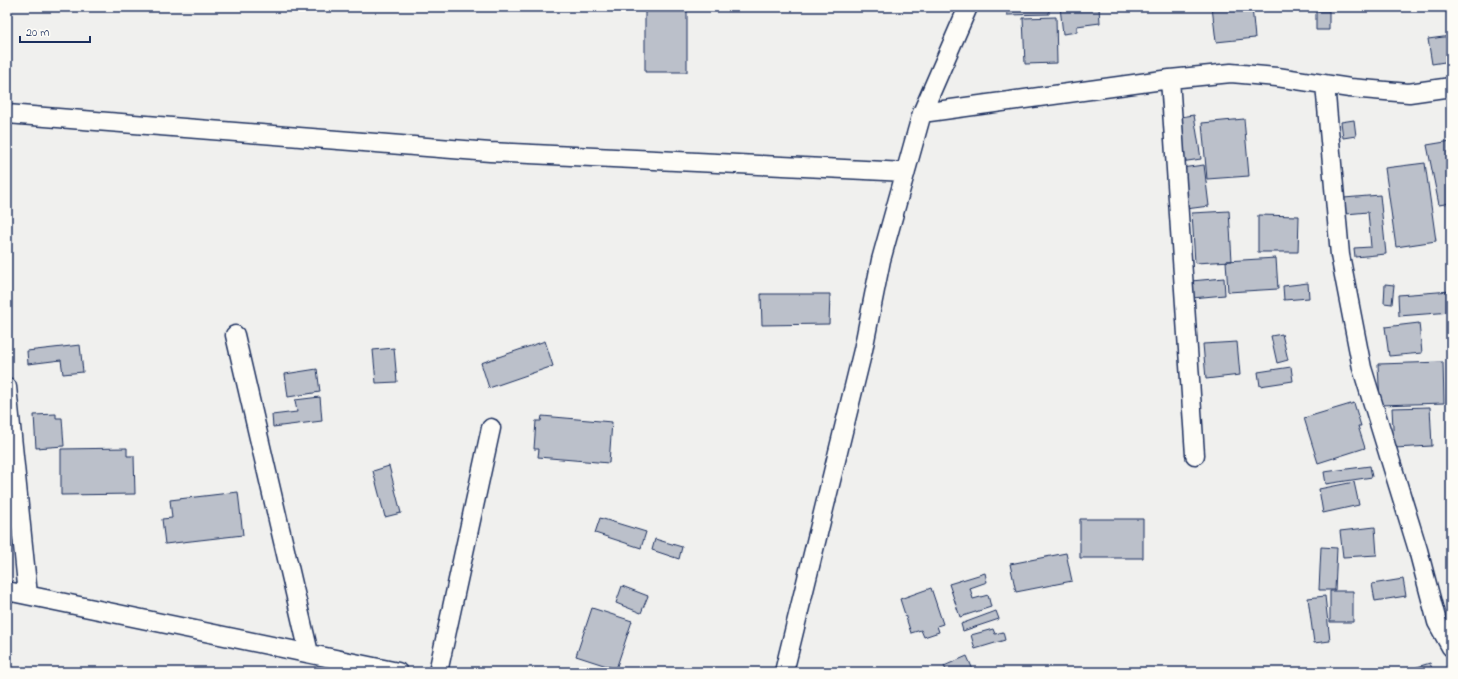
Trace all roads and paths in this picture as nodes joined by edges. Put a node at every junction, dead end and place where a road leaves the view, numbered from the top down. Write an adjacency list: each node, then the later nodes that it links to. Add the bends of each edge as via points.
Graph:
1 (968, 7): 5 (street)
2 (1170, 79): 3 (street, via 1231,73); 5 (street); 11 (street)
3 (1325, 84): 4 (street, via 1409,93); 14 (street, via 1340,255 1362,368 1418,550)
4 (1451, 87)
5 (922, 113): 7 (street)
6 (7, 114): 7 (street, via 490,152)
7 (906, 172): 19 (street, via 881,260 861,358)
8 (235, 335): 16 (street)
9 (7, 387): 13 (street)
10 (491, 428): 18 (street)
11 (1195, 455)
12 (7, 591): 13 (street)
13 (28, 595): 16 (street)
14 (1444, 620): 15 (street)
15 (1451, 647)
16 (309, 653): 17 (street)
17 (398, 672)
18 (438, 672)
19 (784, 672)

